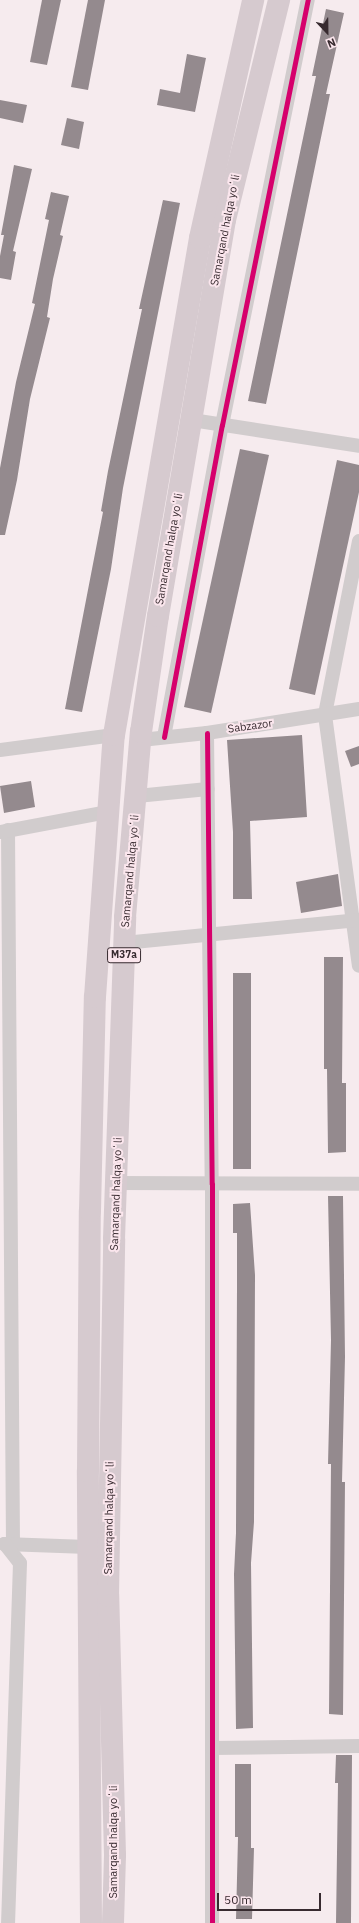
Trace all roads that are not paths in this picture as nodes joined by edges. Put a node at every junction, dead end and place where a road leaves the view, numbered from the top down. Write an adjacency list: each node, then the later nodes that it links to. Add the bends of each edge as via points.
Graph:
1 (253, 0): 11 (highway, Samarqand halqa yoʻli / M37a, via 200,238)
2 (279, 0): 4 (highway, Samarqand halqa yoʻli / M37a, via 225,220)
3 (308, 0): 5 (street)
4 (192, 420): 5 (street); 13 (highway, Samarqand halqa yoʻli / M37a, via 158,616)
5 (222, 425): 6 (street); 12 (street)
6 (359, 446)
7 (359, 541): 9 (street)
8 (359, 708): 9 (street, Sabzazor)
9 (325, 715): 10 (street, Sabzazor); 21 (street)
10 (207, 732): 12 (street, Sabzazor); 15 (street)
11 (114, 735): 14 (street); 17 (highway, Samarqand halqa yoʻli / M37a)
12 (164, 737): 13 (street, Sabzazor)
13 (141, 740): 16 (highway, Samarqand halqa yoʻli / M37a)
14 (0, 750)
15 (208, 789): 16 (street); 22 (street)
16 (137, 796): 20 (highway, Samarqand halqa yoʻli / M37a)
17 (108, 812): 18 (street); 19 (highway, Samarqand halqa yoʻli / M37a)
18 (4, 831): 25 (street)
19 (100, 913): 20 (highway); 31 (highway, Samarqand halqa yoʻli / M37a, via 95,997 90,1211)
20 (125, 917): 23 (highway, Samarqand halqa yoʻli / M37a)
21 (356, 921): 22 (street); 24 (street)
22 (210, 933): 23 (street); 27 (street)
23 (124, 943): 26 (highway, Samarqand halqa yoʻli / M37a)
24 (359, 966)
25 (5, 999): 29 (street)
26 (116, 1183): 27 (street); 36 (highway, Samarqand halqa yoʻli / M37a, via 108,1596 115,1855)
27 (212, 1184): 28 (street); 33 (street)
28 (359, 1184)
29 (6, 1376): 30 (street)
30 (6, 1544): 31 (street); 34 (street, via 20,1563)
31 (88, 1547): 35 (highway, Samarqand halqa yoʻli / M37a)
32 (359, 1746): 33 (street)
33 (212, 1748): 37 (street)
34 (8, 1923)
35 (91, 1923)
36 (113, 1923)
37 (212, 1923)

